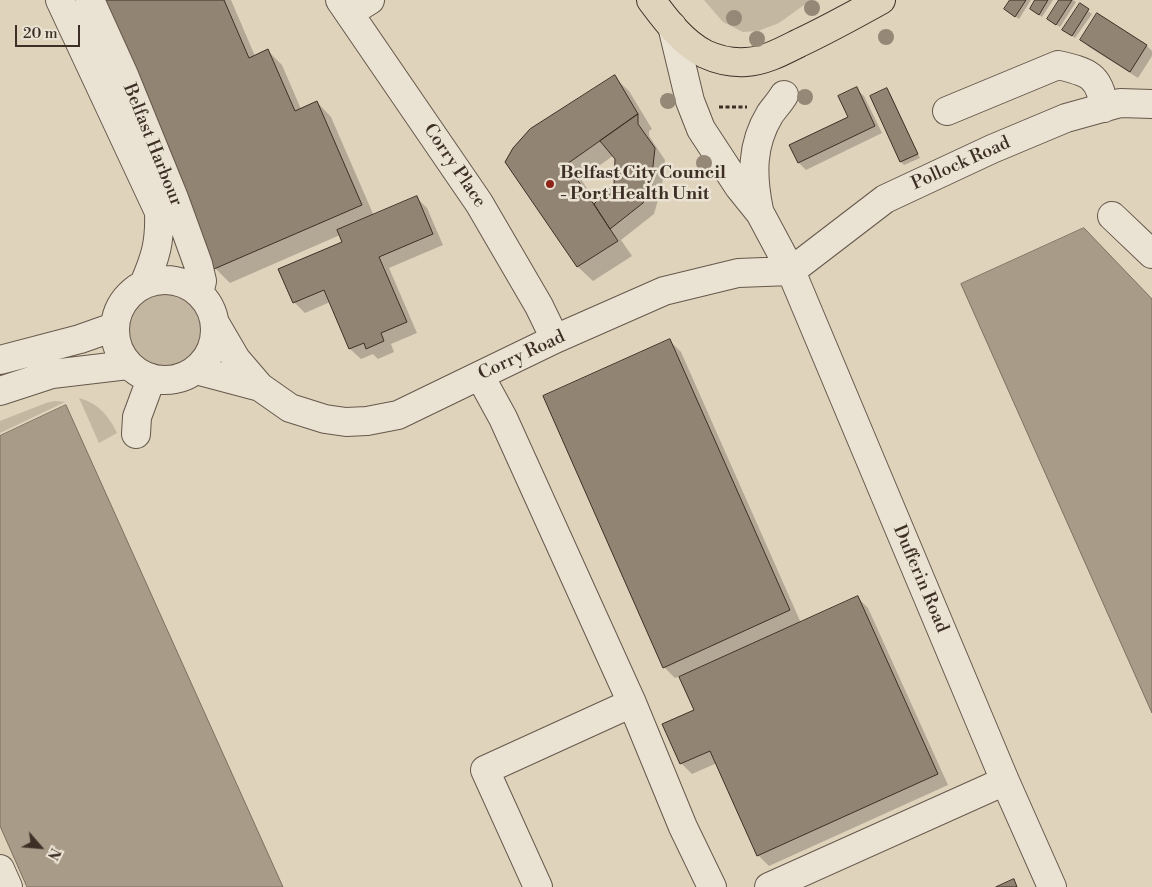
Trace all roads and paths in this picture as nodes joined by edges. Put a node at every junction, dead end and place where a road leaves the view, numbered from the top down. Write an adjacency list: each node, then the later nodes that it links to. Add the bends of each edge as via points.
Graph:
1 (60, 0): 17 (street, Belfast Harbour, via 159,212 158,243)
2 (90, 0): 18 (street, Belfast Harbour, via 174,198 198,264 202,281)
3 (651, 0): 6 (main road)
4 (869, 3): 6 (main road, via 829,29 775,55 747,62 725,62 704,54)
5 (353, 4): 21 (street, Corry Place, via 479,203)
6 (672, 26): 13 (street, via 690,102 701,129)
7 (784, 95): 13 (street, via 759,138 753,164)
8 (1152, 104): 11 (street, Pollock Road, via 1120,103)
9 (715, 107): 10 (path)
10 (750, 107)
11 (1104, 108): 12 (street, via 1096,80 1077,69 1058,65); 16 (street, Pollock Road, via 1066,118 886,199)
12 (947, 111)
13 (760, 213): 16 (street, Dufferin Road)
14 (1112, 216): 15 (street)
15 (1152, 254)
16 (791, 271): 21 (street, Corry Road, via 738,274 664,292); 31 (street, Dufferin Road)
17 (144, 284): 18 (street, via 172,280); 20 (street, via 123,301)
18 (199, 292): 19 (street)
19 (215, 322): 24 (street, via 214,340 208,356); 27 (street, Corry Road, via 236,359)
20 (114, 327): 22 (street, via 80,340); 23 (street, via 115,341)
21 (555, 339): 25 (street, Corry Road)
22 (0, 360)
23 (128, 365): 26 (street); 28 (street, via 52,374)
24 (196, 370): 26 (street, via 175,380); 27 (street, Corry Road)
25 (480, 376): 27 (street, Corry Road, via 398,415 346,422 290,408); 30 (street, via 503,418)
26 (151, 379): 29 (street, via 137,417)
27 (260, 386)
28 (0, 391)
29 (136, 434)
30 (632, 703): 34 (street, via 485,770); 35 (street, via 683,827)
31 (1005, 781): 36 (street); 37 (street, Dufferin Road)
32 (0, 869): 33 (street)
33 (8, 887)
34 (538, 887)
35 (712, 887)
36 (769, 887)
37 (1052, 887)

